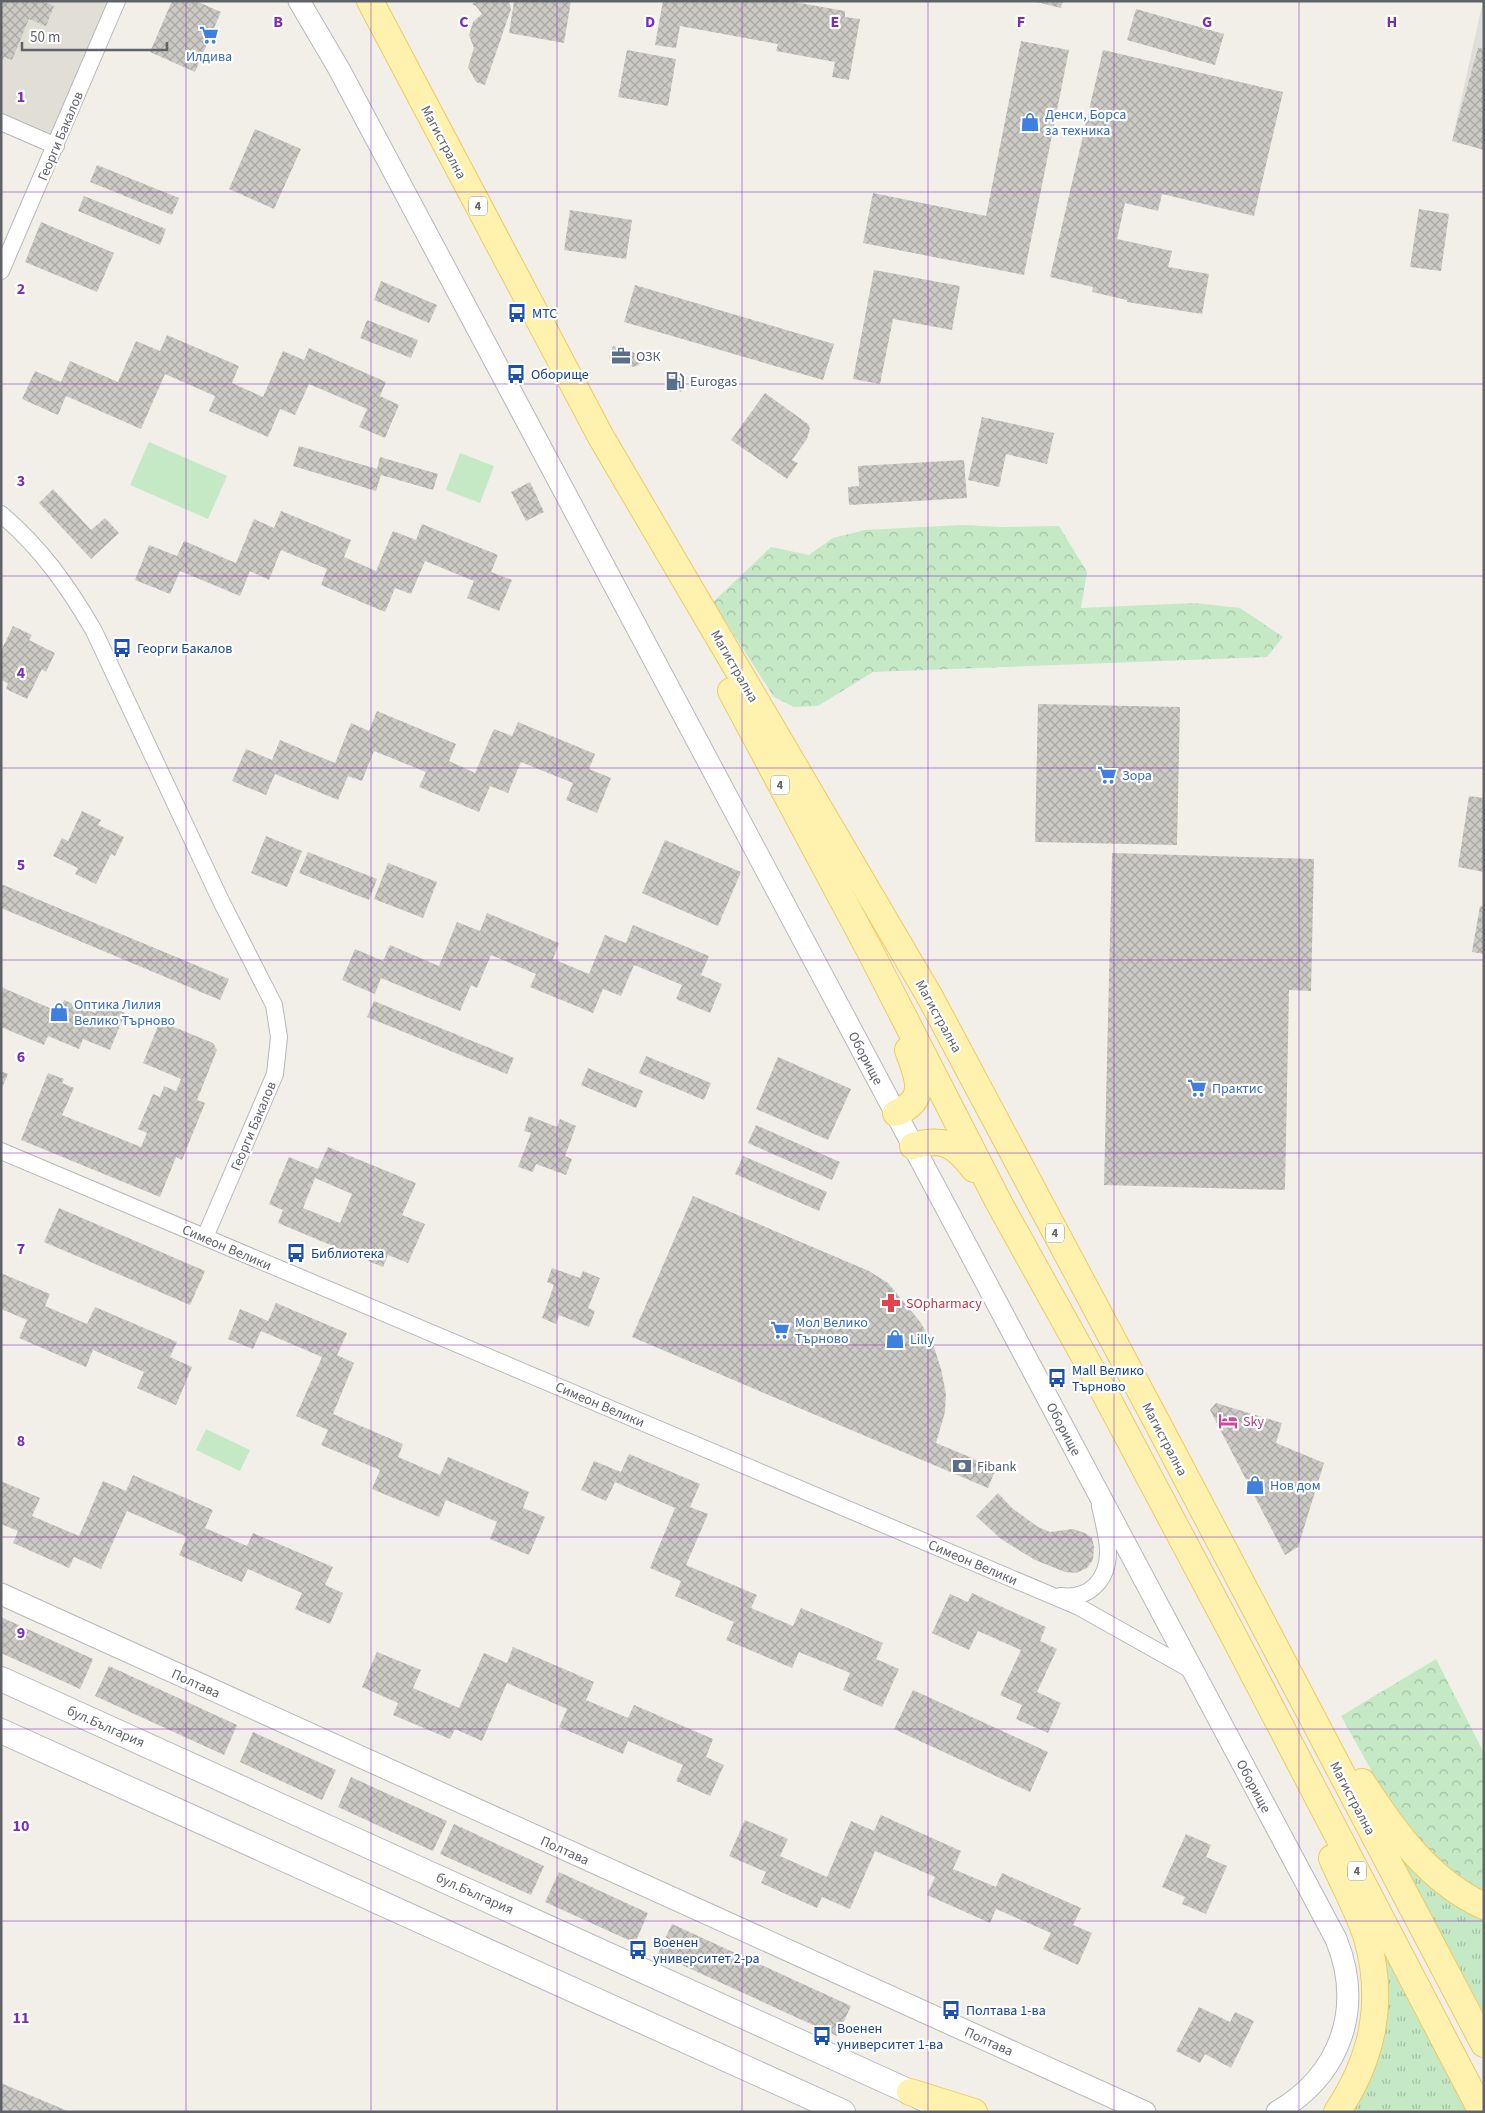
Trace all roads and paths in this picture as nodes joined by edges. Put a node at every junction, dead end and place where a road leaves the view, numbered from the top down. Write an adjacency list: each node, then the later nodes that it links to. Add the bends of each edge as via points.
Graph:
1 (117, 1): 5 (street, Георги Бакалов)
2 (299, 1): 10 (street, Оборище, via 339,69)
3 (370, 1): 7 (main road, Магистрална / 4)
4 (1, 122): 5 (street)
5 (56, 146): 6 (street, Георги Бакалов)
6 (1, 270)
7 (600, 437): 9 (main road, 4, via 753,734); 18 (main road, Магистрална / 4, via 930,997)
8 (1, 514): 14 (street, Георги Бакалов, via 41,552 73,595 94,631 221,901 274,1005 279,1037 275,1074)
9 (869, 949): 10 (main road, via 918,1081 915,1101); 13 (main road, 4)
10 (896, 1114): 11 (street, Оборище)
11 (913, 1146): 13 (main road, via 935,1141 953,1147 967,1160); 15 (street, Оборище)
12 (1, 1151): 14 (street, Симеон Велики)
13 (999, 1203): 19 (main road, 4)
14 (205, 1238): 17 (street, Симеон Велики)
15 (1098, 1493): 17 (street, via 1108,1548 1102,1575 1094,1588 1079,1596); 20 (street, Оборище)
16 (1, 1594): 26 (street, Полтава)
17 (1050, 1595): 20 (street, Симеон Велики, via 1079,1607)
18 (1258, 1618): 23 (main road, via 1392,1826 1433,1873); 24 (main road, Магистрална / 4)
19 (1231, 1631): 31 (main road, via 1367,1937 1376,1984 1375,2017 1362,2066); 32 (main road, 4)
20 (1193, 1670): 30 (street, Оборище, via 1336,1940 1346,1966 1348,2008 1338,2048 1316,2082)
21 (1, 1678): 25 (main road, бул.България)
22 (1, 1731): 27 (main road)
23 (1484, 1906)
24 (1484, 2044)
25 (910, 2092): 28 (main road, бул.България); 29 (main road)
26 (1137, 2108)
27 (843, 2112)
28 (947, 2112)
29 (974, 2112)
30 (1277, 2112)
31 (1337, 2112)
32 (1482, 2112)

